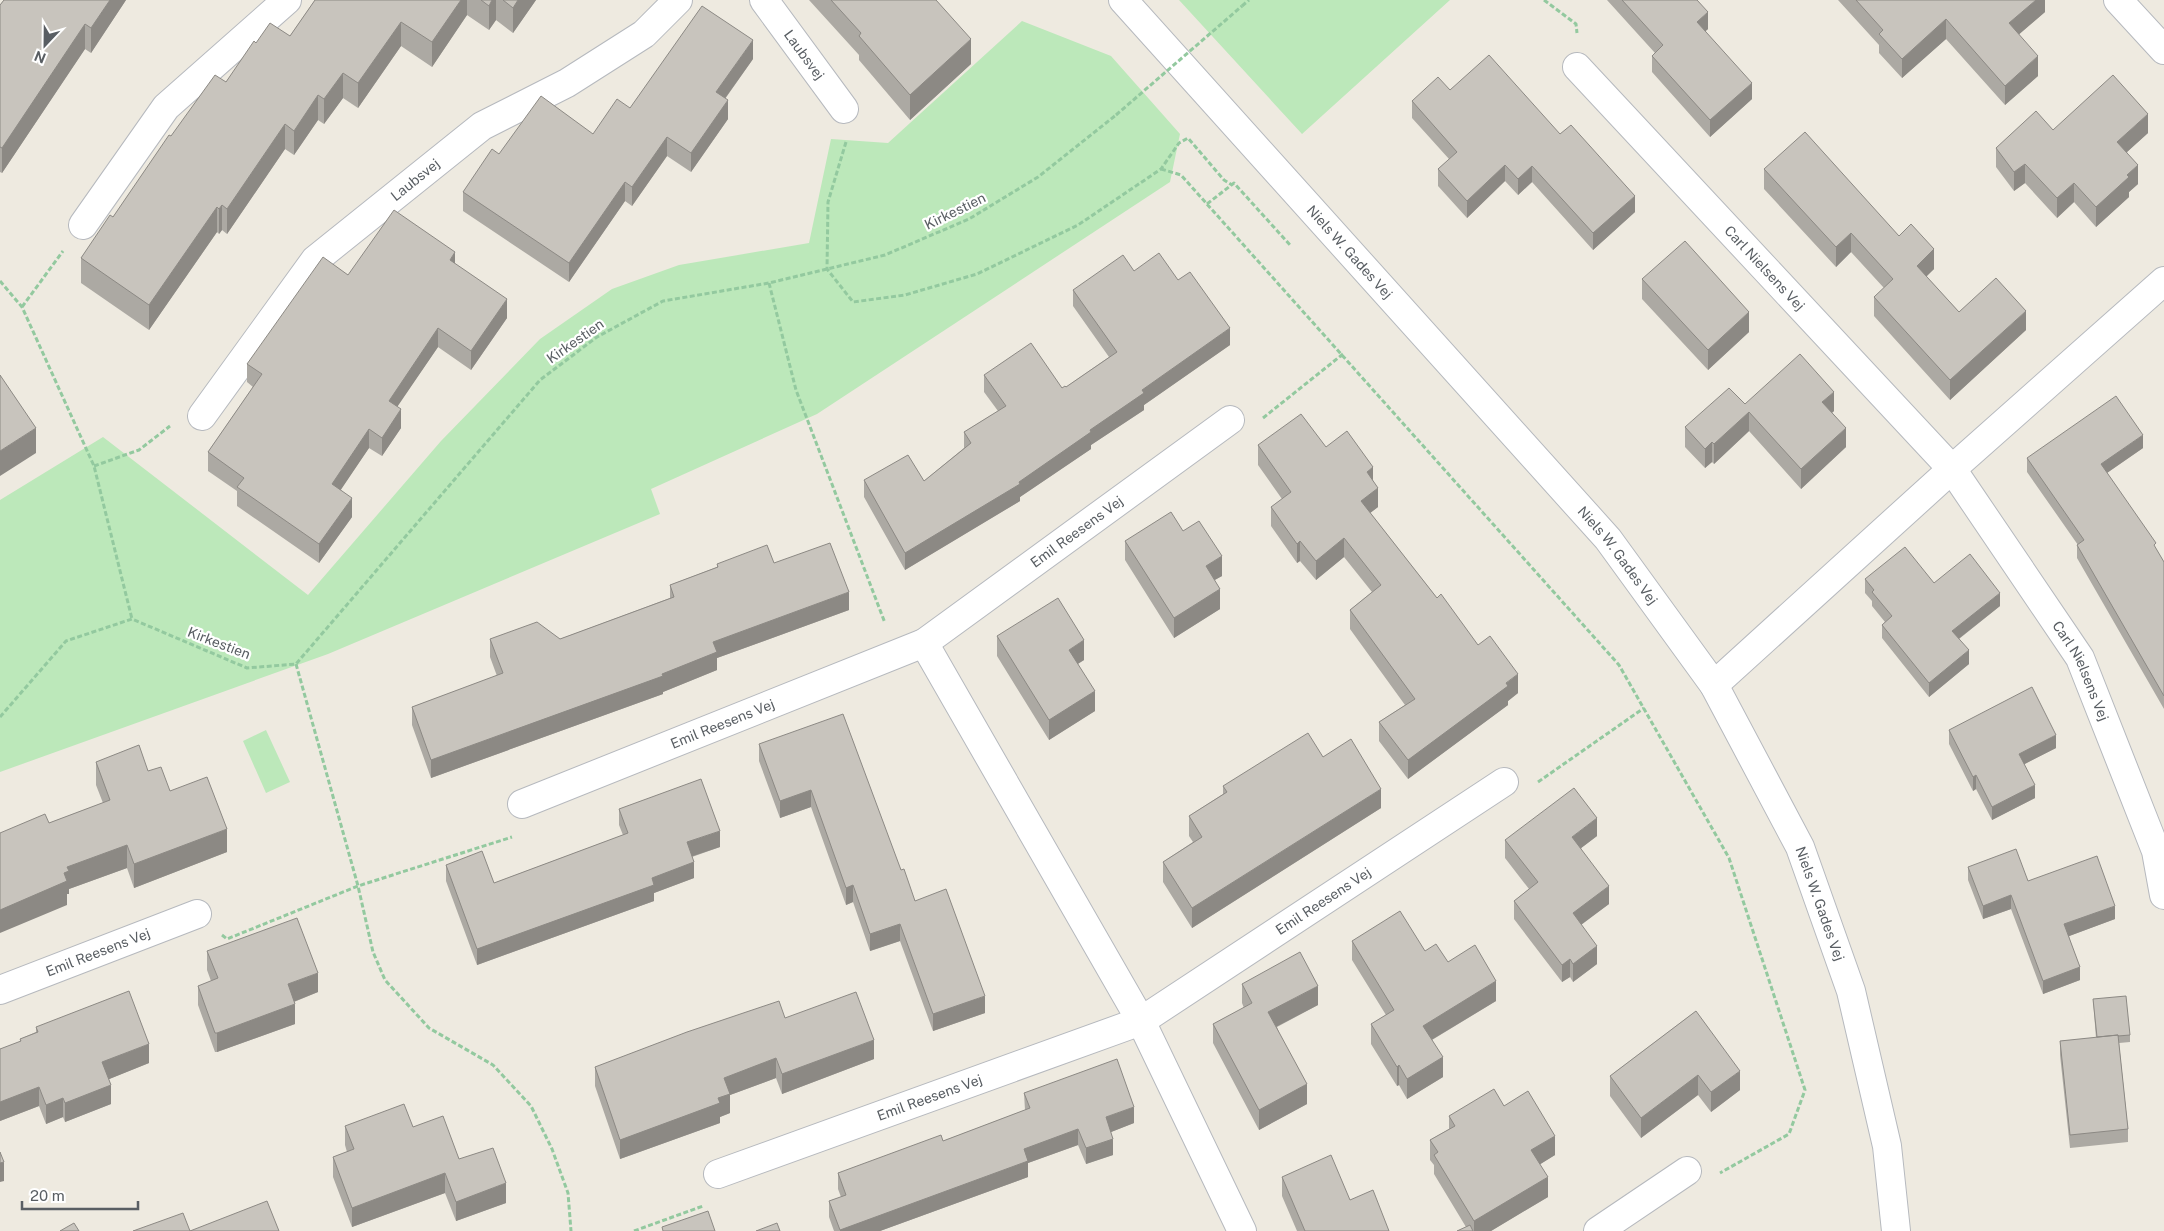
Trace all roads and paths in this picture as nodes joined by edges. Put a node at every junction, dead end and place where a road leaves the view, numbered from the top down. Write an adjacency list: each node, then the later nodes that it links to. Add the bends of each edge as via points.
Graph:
1 (287, 0): 14 (street, via 166,106)
2 (678, 0): 22 (street, Laubsvej, via 644,34 568,83 482,126 316,260)
3 (764, 0): 10 (street, Laubsvej)
4 (1123, 0): 30 (street, Niels W. Gades Vej, via 1608,539)
5 (1250, 0): 16 (path, Kirkestien, bridge, via 1038,177 969,219 884,255)
6 (1544, 0): 9 (path, via 1576,24)
7 (2118, 0): 8 (street)
8 (2164, 50)
9 (1577, 67): 25 (street, Carl Nielsens Vej)
10 (844, 109): 16 (path, via 847,145 828,202)
11 (1161, 169): 12 (path, via 1179,143 1188,138 1224,180); 13 (path, via 1181,175); 16 (path, via 1078,225 977,274 905,295 853,302)
12 (1232, 184): 13 (path); 15 (path)
13 (1207, 204): 21 (path)
14 (83, 224): 20 (path)
15 (1290, 245)
16 (827, 269): 19 (path, Kirkestien)
17 (0, 281): 20 (path)
18 (2164, 281): 25 (street)
19 (769, 283): 28 (path, via 796,390); 29 (path, Kirkestien, via 663,300 597,336 540,380)
20 (22, 307): 24 (path)
21 (1343, 354): 23 (path, via 1262,419); 31 (path, via 1619,665)
22 (202, 416): 24 (path, via 174,423 139,450)
23 (1230, 420): 27 (street, Emil Reesens Vej)
24 (94, 466): 26 (path)
25 (1952, 468): 30 (street); 36 (street, Carl Nielsens Vej, via 2080,658 2156,851)
26 (132, 619): 29 (path, Kirkestien, via 246,668); 32 (path, via 66,641)
27 (924, 643): 28 (street, Emil Reesens Vej); 39 (street)
28 (897, 654): 34 (street, Emil Reesens Vej)
29 (296, 664): 35 (path)
30 (1714, 685): 46 (street, Niels W. Gades Vej, via 1800,847 1851,991 1887,1146)
31 (1644, 708): 33 (path, via 1532,786); 40 (path, via 1728,858 1805,1090 1789,1134 1712,1178)
32 (0, 718)
33 (1504, 782): 39 (street, Emil Reesens Vej)
34 (522, 804): 35 (path, via 518,835)
35 (358, 886): 37 (path, via 227,939); 42 (path, via 373,952 385,980 428,1028 493,1065 531,1106 568,1193)
36 (2164, 895)
37 (197, 914): 38 (street, Emil Reesens Vej)
38 (0, 990)
39 (1141, 1021): 41 (street, Emil Reesens Vej); 44 (street)
40 (1687, 1171): 45 (street)
41 (718, 1174): 43 (path, via 722,1198)
42 (571, 1231)
43 (634, 1231)
44 (1242, 1231)
45 (1598, 1231)
46 (1896, 1231)

